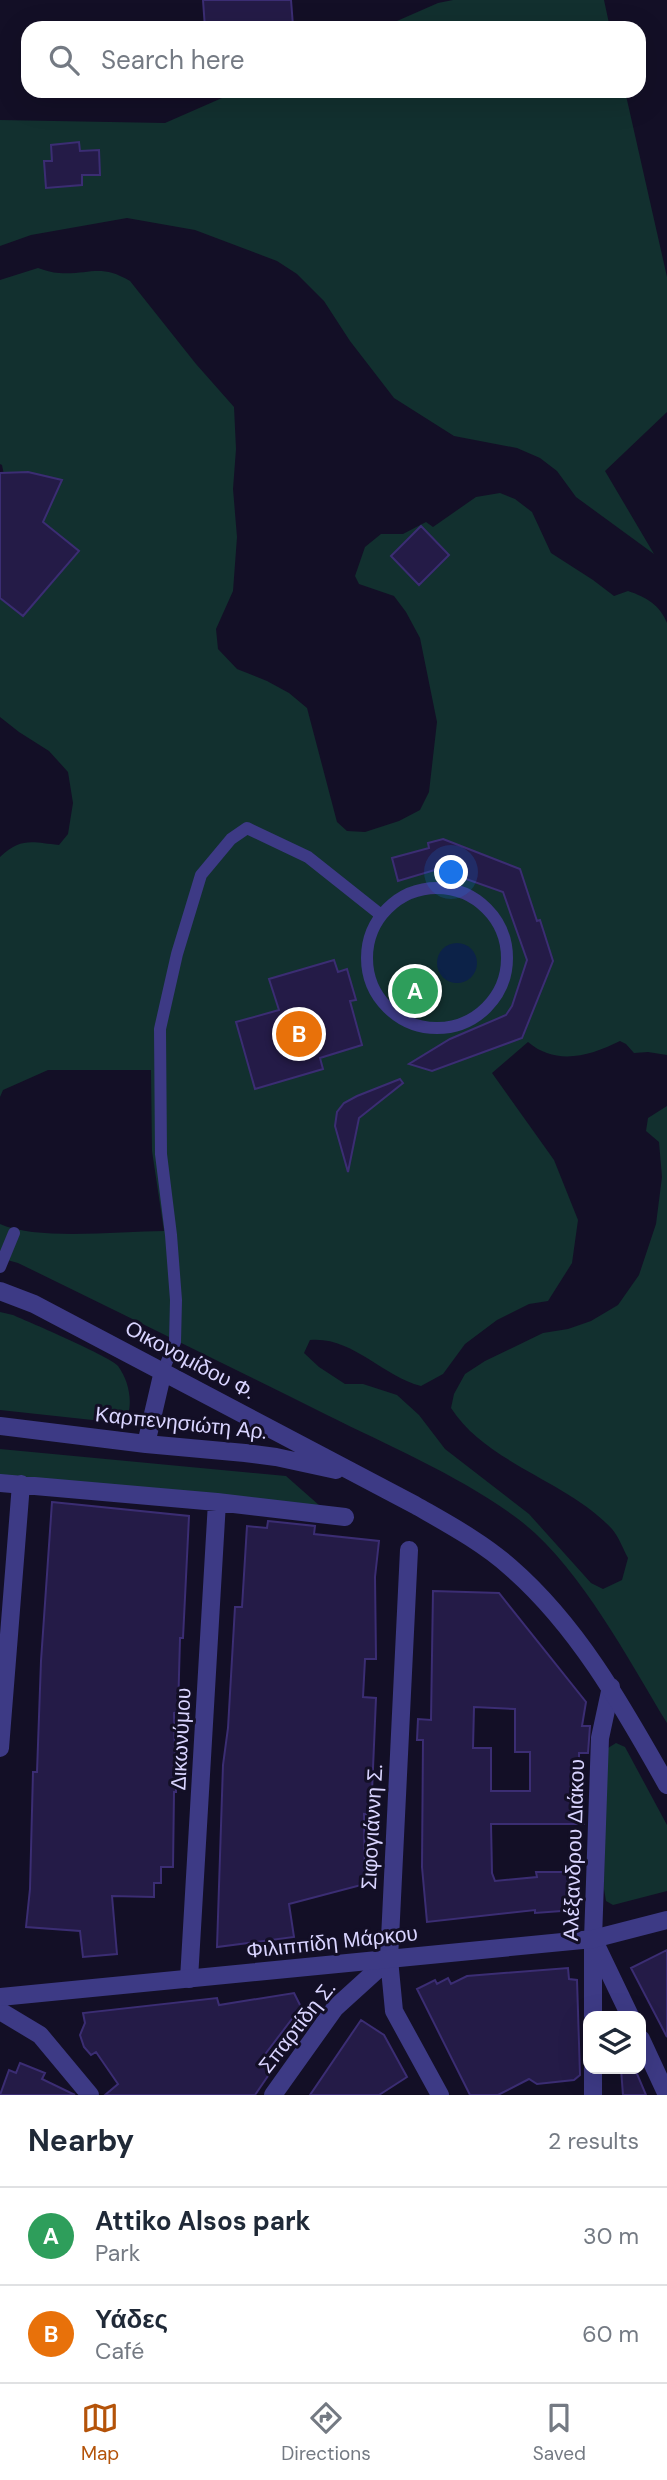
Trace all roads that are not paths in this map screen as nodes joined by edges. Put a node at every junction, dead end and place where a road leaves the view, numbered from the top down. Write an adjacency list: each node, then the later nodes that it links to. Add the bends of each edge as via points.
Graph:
1 (381, 915): 1 (lane, via 399,899 421,890 444,888 467,895 486,909 500,928 506,950 505,973 497,994 482,1012 463,1024 418,1026 397,1016 380,1000 370,980 367,957); 5 (lane, via 308,857 247,828 230,839 201,875 160,1029 161,1154 176,1300 174,1342)
2 (14, 1233): 3 (lane)
3 (0, 1267)
4 (0, 1291): 5 (street, Οικονομίδου Φ.)
5 (163, 1371): 7 (street); 8 (street, Οικονομίδου Φ.)
6 (0, 1426): 7 (street, Καρπενησιώτη Αρ.)
7 (146, 1444): 8 (street, Καρπενησιώτη Αρ., via 276,1457)
8 (357, 1475): 14 (street, Οικονομίδου Φ., via 458,1530 510,1566 573,1636)
9 (0, 1483): 10 (street)
10 (21, 1484): 11 (street); 15 (street)
11 (217, 1502): 12 (street); 20 (street, Δικωνύμου)
12 (345, 1517)
13 (409, 1550): 19 (street, Σιφογιάννη Σ.)
14 (611, 1687): 16 (street, Οικονομίδου Φ.); 18 (street, Αλέξανδρου Διάκου, via 600,1738)
15 (0, 1748)
16 (667, 1784)
17 (667, 1920): 18 (street, Φιλιππίδη Μάρκου)
18 (593, 1939): 19 (street, Φιλιππίδη Μάρκου); 23 (street, Αλέξανδρου Διάκου); 24 (street)
19 (389, 1959): 20 (street, Φιλιππίδη Μάρκου); 28 (street, Σπαρτίδη Σ., via 335,2008); 29 (street, Σιφογιάννη Σ., via 394,2011)
20 (189, 1979): 21 (street, Φιλιππίδη Μάρκου)
21 (0, 1997)
22 (0, 2011): 27 (street, via 40,2035)
23 (593, 2011)
24 (628, 2011)
25 (646, 2050): 31 (street)
26 (593, 2074): 30 (street)
27 (90, 2095)
28 (273, 2095)
29 (440, 2095)
30 (593, 2095)
31 (667, 2095)

